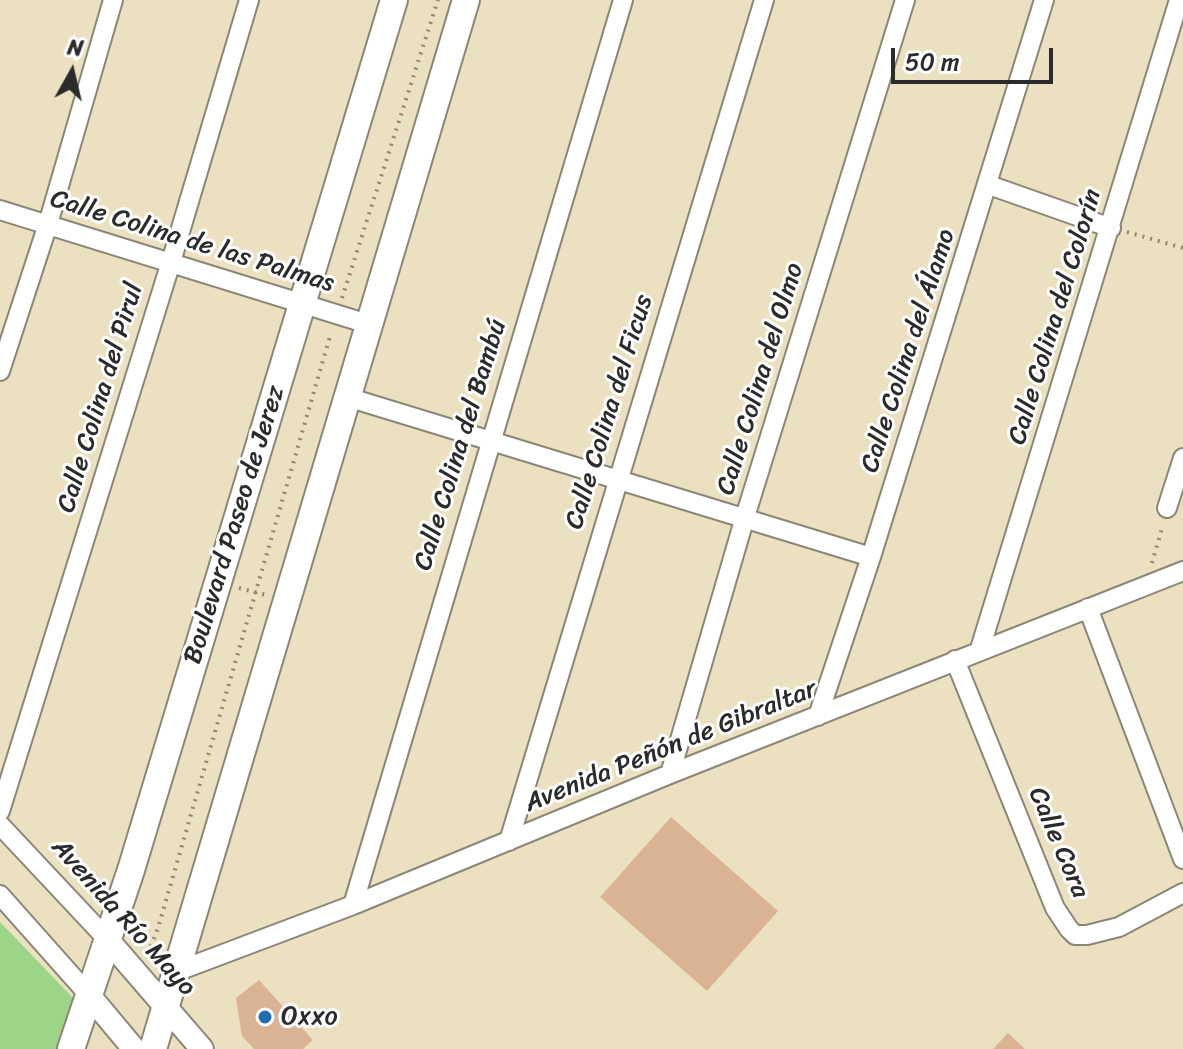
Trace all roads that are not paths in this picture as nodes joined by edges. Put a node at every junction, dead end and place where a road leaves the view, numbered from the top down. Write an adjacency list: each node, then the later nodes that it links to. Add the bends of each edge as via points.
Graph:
1 (113, 0): 12 (street)
2 (249, 0): 14 (street, Calle Colina del Pirul)
3 (394, 0): 15 (main road, Boulevard Paseo de Jerez)
4 (466, 0): 16 (main road)
5 (623, 0): 19 (street, Calle Colina del Bambú)
6 (764, 0): 21 (street, Calle Colina del Ficus)
7 (905, 0): 23 (street, Calle Colina del Olmo)
8 (1044, 0): 10 (street, Calle Colina del Álamo)
9 (1179, 0): 13 (street, Calle Colina del Colorín)
10 (989, 185): 13 (street); 24 (street, Calle Colina del Álamo)
11 (0, 210): 12 (street, Calle Colina de las Palmas)
12 (48, 224): 14 (street, Calle Colina de las Palmas); 17 (street)
13 (1111, 228): 27 (street, Calle Colina del Colorín)
14 (171, 262): 15 (street, Calle Colina de las Palmas); 31 (street, Calle Colina del Pirul)
15 (301, 304): 16 (street, Calle Colina de las Palmas); 38 (main road, Boulevard Paseo de Jerez)
16 (368, 324): 18 (main road)
17 (0, 371)
18 (347, 397): 19 (street); 39 (main road)
19 (489, 442): 21 (street); 37 (street, Calle Colina del Bambú)
20 (1183, 458): 22 (street)
21 (617, 478): 23 (street); 33 (street, Calle Colina del Ficus)
22 (1167, 508)
23 (745, 517): 24 (street); 30 (street, Calle Colina del Olmo)
24 (871, 557): 29 (street, Calle Colina del Álamo)
25 (1183, 571): 26 (street, Avenida Peñón de Gibraltar)
26 (1088, 608): 27 (street, Avenida Peñón de Gibraltar); 34 (street)
27 (980, 649): 28 (street, Avenida Peñón de Gibraltar)
28 (955, 660): 29 (street, Avenida Peñón de Gibraltar); 35 (street, Calle Cora, via 1055,908 1069,929 1087,935 1119,927)
29 (818, 716): 30 (street, Avenida Peñón de Gibraltar)
30 (670, 774): 33 (street, Avenida Peñón de Gibraltar)
31 (0, 811)
32 (0, 825): 38 (street, Avenida Río Mayo)
33 (509, 841): 37 (street, Avenida Peñón de Gibraltar)
34 (1183, 859)
35 (1183, 893)
36 (0, 895): 40 (street)
37 (353, 905): 39 (street, Avenida Peñón de Gibraltar)
38 (107, 939): 40 (main road, Boulevard Paseo de Jerez); 41 (street, Avenida Río Mayo)
39 (178, 971): 41 (main road)
40 (88, 994): 42 (main road, Boulevard Paseo de Jerez); 43 (street)
41 (167, 1007): 44 (main road); 45 (street, Avenida Río Mayo)
42 (71, 1049)
43 (134, 1049)
44 (153, 1049)
45 (202, 1049)

